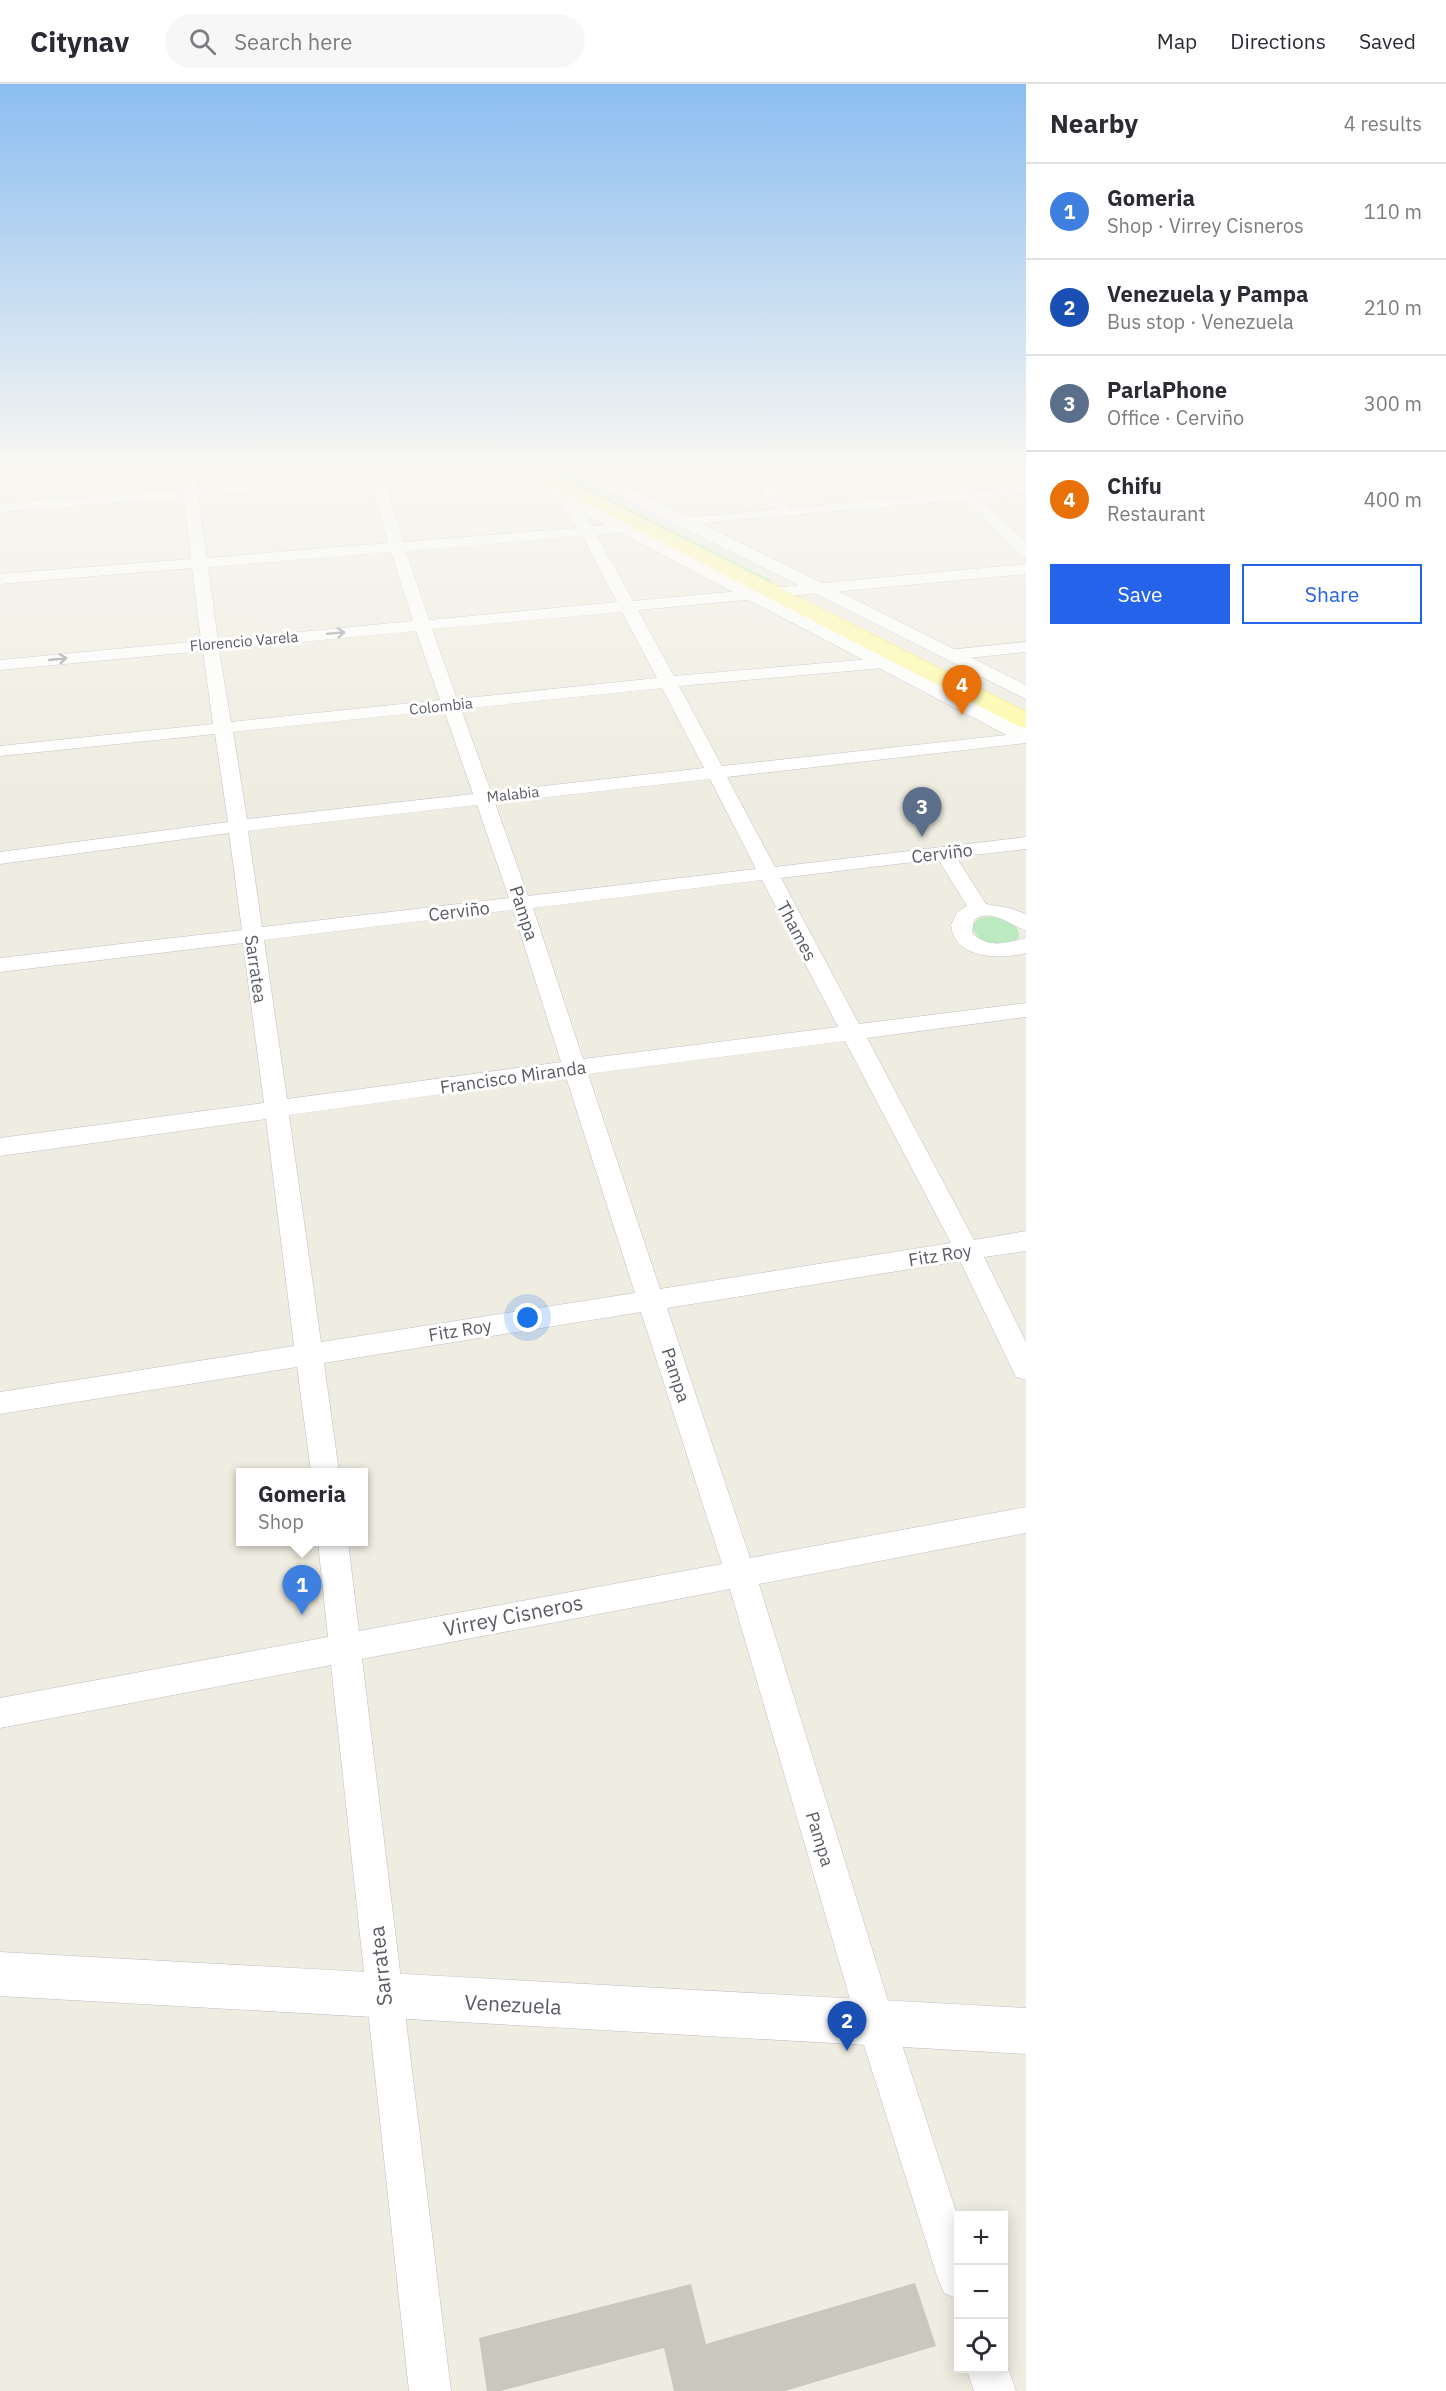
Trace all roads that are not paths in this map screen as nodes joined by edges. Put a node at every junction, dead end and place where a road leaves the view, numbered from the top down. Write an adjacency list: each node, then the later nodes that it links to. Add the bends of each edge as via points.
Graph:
1 (79, 573): 10 (street)
2 (201, 573): 18 (street, Sarratea)
3 (404, 573): 16 (street, Pampa)
4 (609, 573): 15 (street, Thames)
5 (712, 573): 14 (street)
6 (736, 573): 13 (main road)
7 (763, 573): 12 (main road)
8 (787, 573): 11 (street)
9 (990, 573): 11 (street, Florencio Varela)
10 (0, 579)
11 (822, 590): 12 (street, Florencio Varela); 20 (street)
12 (800, 592): 13 (street, Florencio Varela); 27 (main road)
13 (778, 593): 14 (street, Florencio Varela); 17 (main road)
14 (755, 595): 15 (street, Florencio Varela); 21 (street)
15 (628, 607): 16 (street, Florencio Varela); 23 (street, Thames)
16 (422, 625): 18 (street, Florencio Varela, one-way to 16); 26 (street, Pampa)
17 (866, 639): 21 (main road); 24 (main road)
18 (210, 644): 22 (street, Florencio Varela, one-way to 18); 29 (street, Sarratea)
19 (1026, 646): 20 (street)
20 (949, 655): 25 (street)
21 (883, 663): 23 (street, Colombia); 24 (main road); 30 (street)
22 (0, 665)
23 (668, 682): 26 (street, Colombia); 32 (street, Thames)
24 (965, 690): 28 (main road)
25 (1026, 693)
26 (449, 705): 29 (street, Colombia); 33 (street, Pampa)
27 (1026, 705)
28 (1026, 721)
29 (224, 729): 31 (street, Colombia); 34 (street, Sarratea)
30 (1026, 737): 32 (street, Malabia)
31 (0, 751)
32 (715, 771): 33 (street, Malabia); 38 (street, Thames)
33 (485, 797): 34 (street, Malabia); 39 (street, Pampa)
34 (238, 826): 37 (street, Malabia); 42 (street, Sarratea)
35 (1026, 843): 36 (street, Cerviño)
36 (943, 852): 38 (street, Cerviño); 40 (street)
37 (0, 858)
38 (768, 875): 39 (street, Cerviño); 46 (street, Thames)
39 (521, 904): 42 (street, Cerviño); 47 (street, Pampa)
40 (980, 910): 41 (street, via 1011,914); 43 (street, via 970,914 961,925 968,940 1001,952)
41 (1026, 924)
42 (251, 936): 44 (street, Cerviño); 48 (street, Sarratea)
43 (1026, 945)
44 (0, 965)
45 (1026, 1010): 46 (street, Francisco Miranda)
46 (850, 1032): 47 (street, Francisco Miranda); 51 (street, Thames)
47 (574, 1068): 48 (street, Francisco Miranda); 52 (street, Pampa)
48 (274, 1109): 49 (street, Francisco Miranda); 53 (street, Sarratea)
49 (0, 1147)
50 (1026, 1241): 51 (street, Fitz Roy)
51 (967, 1250): 52 (street, Fitz Roy); 54 (street, Thames)
52 (651, 1300): 53 (street, Fitz Roy); 59 (street, Pampa)
53 (310, 1354): 55 (street, Fitz Roy); 56 (street, Sarratea)
54 (1026, 1369)
55 (0, 1403)
56 (324, 1468)
57 (1026, 1520): 59 (street, Virrey Cisneros)
58 (333, 1546): 60 (street, Sarratea)
59 (740, 1573): 60 (street, Virrey Cisneros); 64 (street, Pampa)
60 (346, 1647): 61 (street, Virrey Cisneros); 63 (street, Sarratea)
61 (0, 1713)
62 (0, 1974): 63 (street, Venezuela)
63 (384, 1997): 64 (street, Venezuela); 68 (street, Sarratea)
64 (876, 2023): 65 (street, Venezuela); 66 (street, Pampa)
65 (1026, 2031)
66 (954, 2267)
67 (989, 2373): 69 (street)
68 (430, 2391)
69 (995, 2391)

